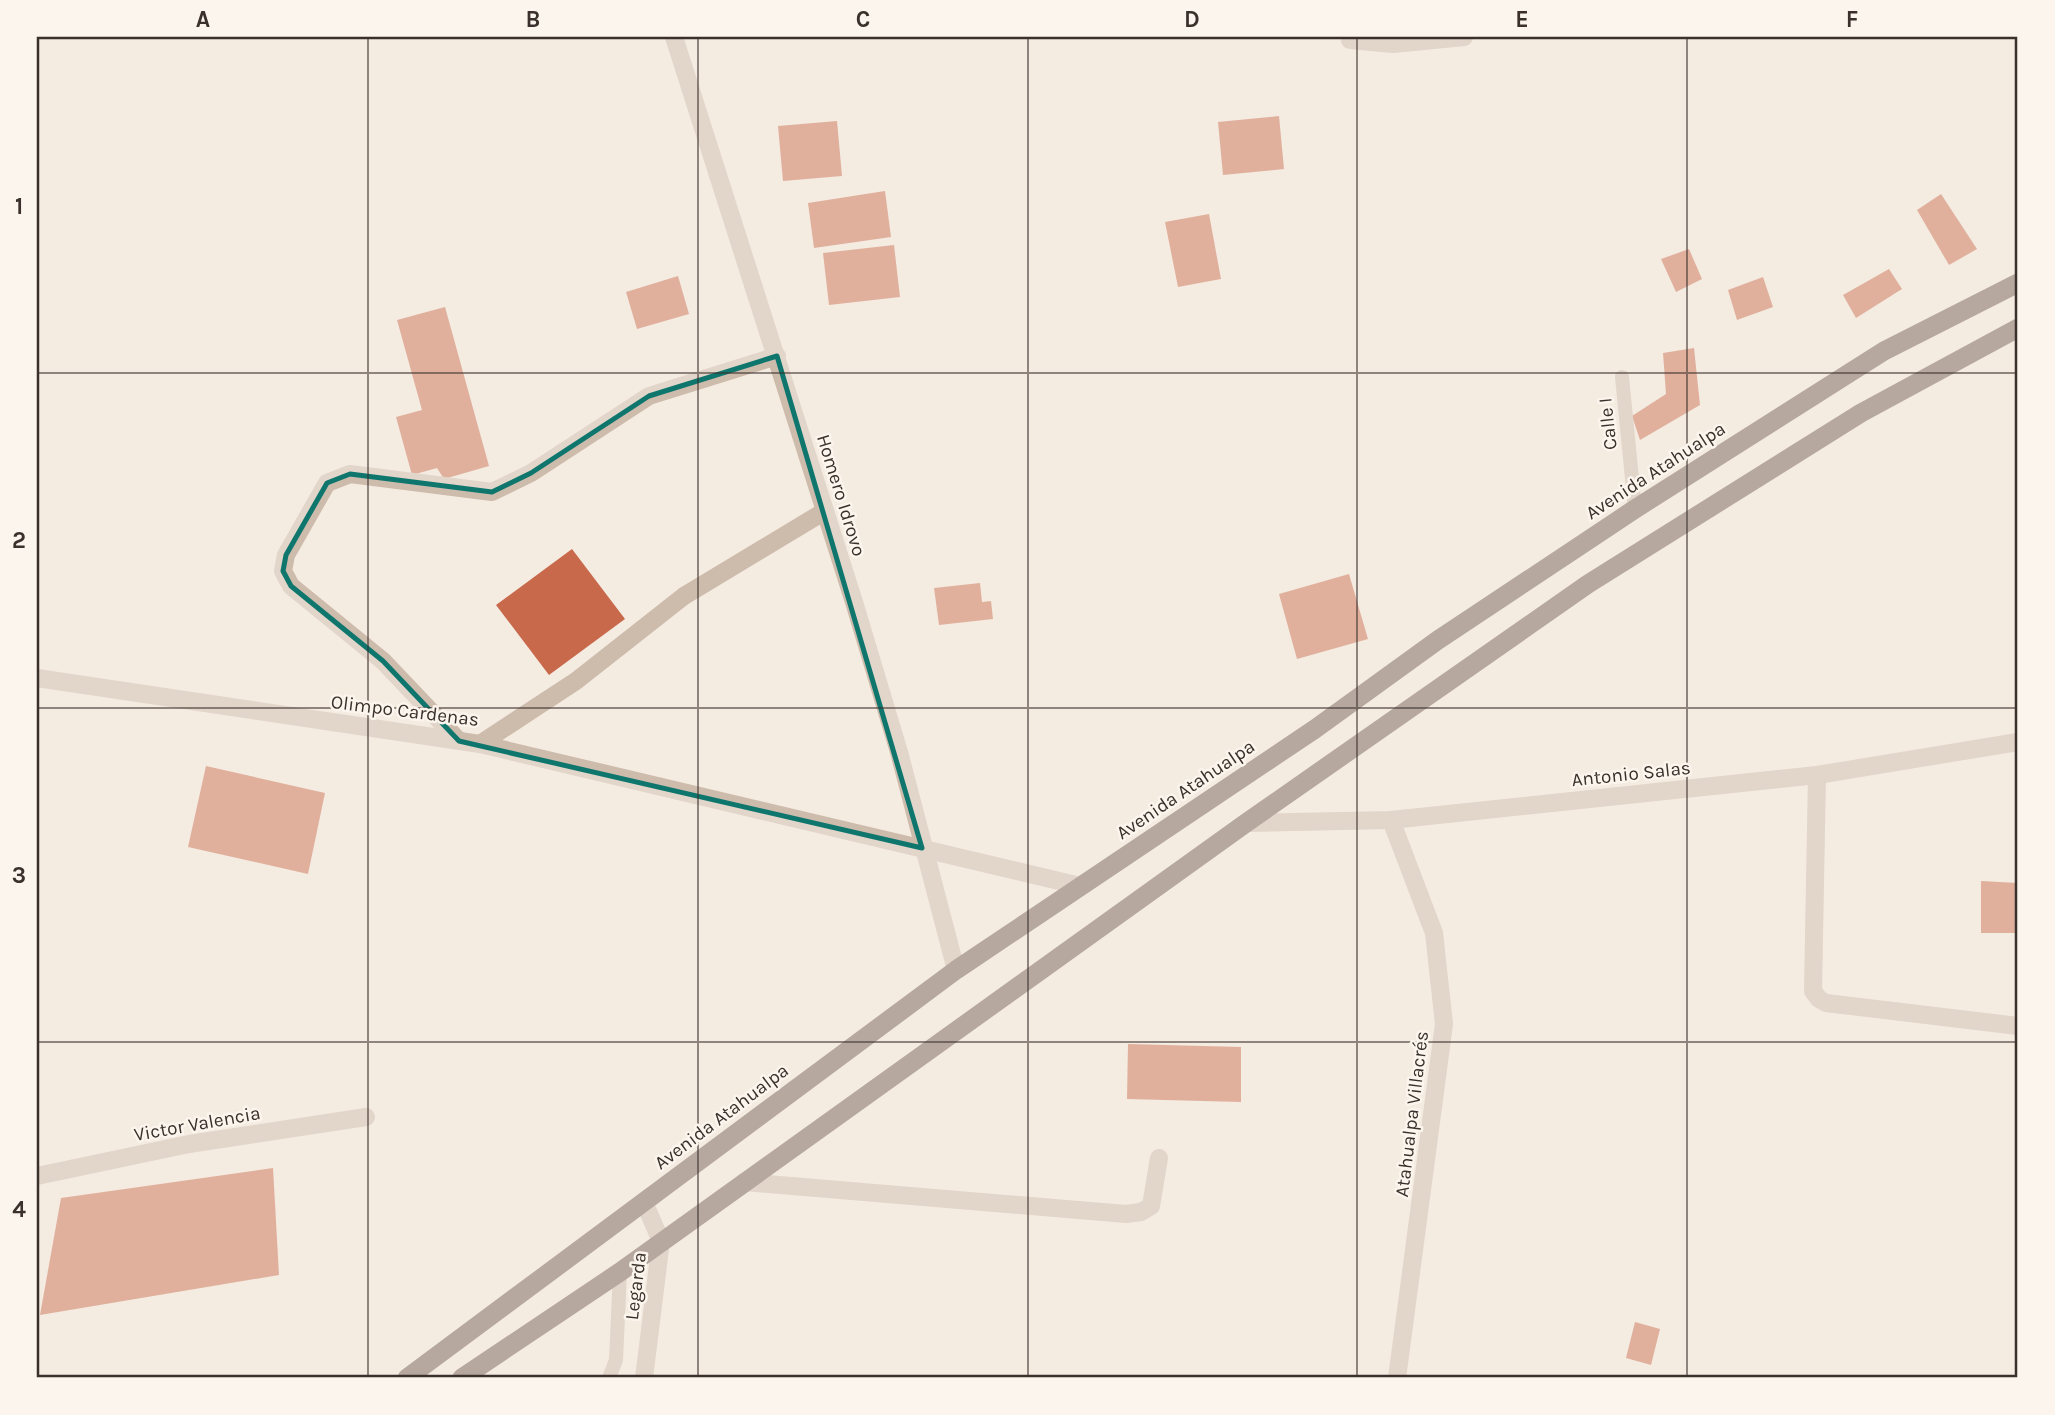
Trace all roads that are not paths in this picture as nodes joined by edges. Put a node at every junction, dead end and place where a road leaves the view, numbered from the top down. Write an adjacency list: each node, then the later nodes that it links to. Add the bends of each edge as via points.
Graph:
1 (674, 37): 6 (street, Homero Idrovo)
2 (1465, 37): 3 (street, via 1393,44)
3 (1350, 40)
4 (2018, 283): 8 (highway, Avenida Atahualpa, via 1884,351)
5 (2018, 328): 16 (highway, via 1861,413 1588,584)
6 (777, 356): 9 (street, Homero Idrovo); 11 (street, via 649,396 531,473 492,492 350,474 327,482 286,555 283,572 291,586 383,661)
7 (1622, 377): 8 (lane, Calle I)
8 (1635, 509): 18 (highway, Avenida Atahualpa)
9 (825, 510): 13 (street, Olimpo Cardenas, via 684,596 576,681); 17 (street, Homero Idrovo, via 899,752)
10 (37, 678): 11 (street, Olimpo Cardenas)
11 (458, 741): 13 (street, Olimpo Cardenas)
12 (2018, 742): 14 (street, Antonio Salas)
13 (480, 744): 17 (street)
14 (1817, 775): 15 (street, Antonio Salas); 20 (street, via 1814,991 1819,999)
15 (1391, 820): 16 (street, Antonio Salas); 32 (street, Atahualpa Villacrés, via 1434,933 1444,1024)
16 (1246, 823): 24 (highway)
17 (922, 848): 18 (street); 19 (street, Homero Idrovo)
18 (1080, 886): 19 (highway, Avenida Atahualpa)
19 (956, 970): 25 (highway, Avenida Atahualpa)
20 (2018, 1026)
21 (366, 1117): 23 (street, Victor Valencia, via 190,1144)
22 (1159, 1158): 24 (street, via 1151,1206 1126,1214)
23 (37, 1176)
24 (744, 1182): 26 (highway)
25 (643, 1202): 26 (street, Legarda); 28 (highway, Avenida Atahualpa)
26 (661, 1241): 27 (highway); 31 (street, Legarda)
27 (620, 1272): 29 (highway); 30 (lane, via 616,1360)
28 (407, 1378)
29 (462, 1378)
30 (609, 1378)
31 (644, 1378)
32 (1397, 1378)

